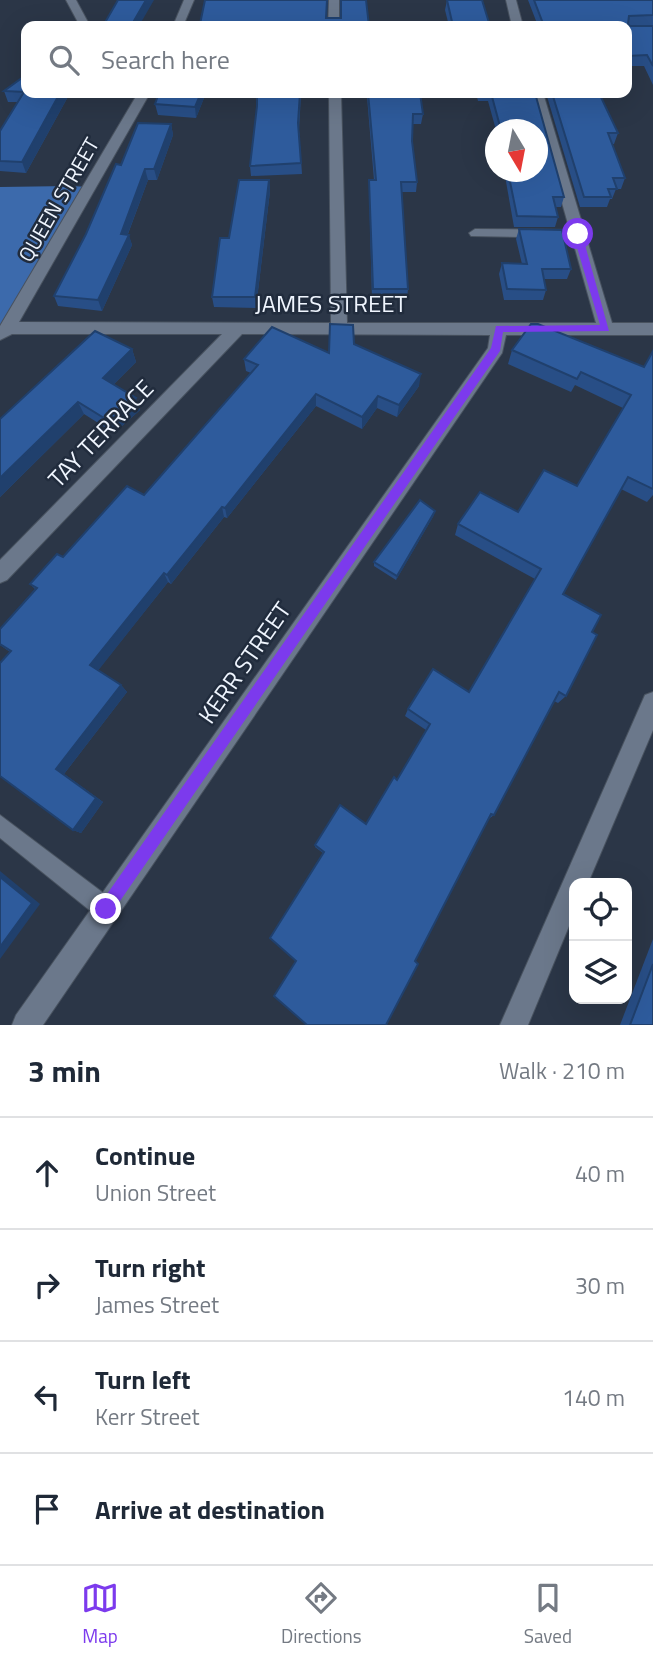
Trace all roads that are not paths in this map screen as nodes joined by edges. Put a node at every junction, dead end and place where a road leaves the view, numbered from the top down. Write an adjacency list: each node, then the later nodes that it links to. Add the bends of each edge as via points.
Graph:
1 (71, 0): 5 (street)
2 (189, 0): 6 (street)
3 (334, 0): 7 (street)
4 (511, 0): 8 (street)
5 (82, 21)
6 (180, 21)
7 (334, 21)
8 (517, 21)
9 (141, 98): 19 (street, QUEEN STREET)
10 (335, 98): 15 (street)
11 (538, 98): 13 (street)
12 (475, 233): 13 (lane)
13 (578, 234): 16 (street)
14 (238, 328): 15 (street, JAMES STREET); 19 (street, JAMES STREET); 20 (street, TAY TERRACE)
15 (340, 328): 17 (street, JAMES STREET)
16 (606, 328): 17 (street, JAMES STREET); 18 (street, JAMES STREET)
17 (499, 329): 25 (street, KERR STREET, via 496,349)
18 (653, 329)
19 (4, 331)
20 (0, 574)
21 (653, 703): 23 (street)
22 (0, 825): 25 (lane)
23 (577, 878)
24 (569, 896): 27 (street)
25 (106, 909): 26 (street, KERR STREET)
26 (26, 1025)
27 (514, 1025)

